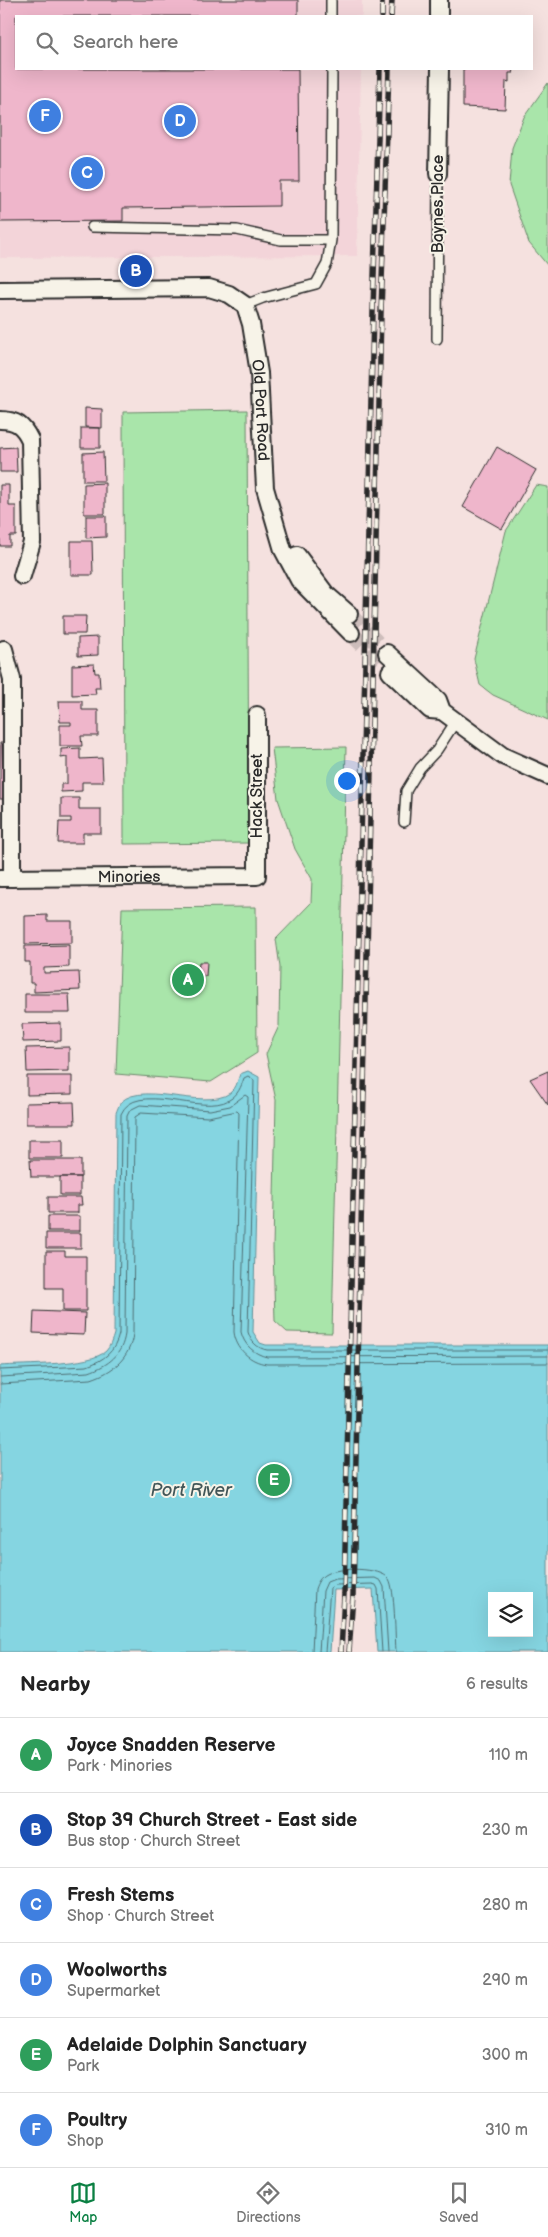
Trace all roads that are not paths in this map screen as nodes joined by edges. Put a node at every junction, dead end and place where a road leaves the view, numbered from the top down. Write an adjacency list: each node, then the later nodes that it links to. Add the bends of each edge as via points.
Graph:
1 (331, 0): 3 (lane)
2 (439, 0): 4 (street)
3 (331, 15)
4 (440, 15)
5 (332, 70): 9 (lane)
6 (440, 70): 7 (street, Baynes Place)
7 (438, 174): 12 (lane, Baynes Place)
8 (92, 227): 9 (lane, via 237,230 281,240)
9 (330, 240): 11 (lane, via 327,264 316,284)
10 (0, 290): 11 (street, via 209,288 229,294)
11 (245, 305): 14 (street, Old Port Road, via 259,374 265,488)
12 (437, 338)
13 (0, 420): 15 (street, via 18,423 30,440 32,542)
14 (272, 517): 16 (street, Old Port Road, via 307,571); 17 (street, Old Port Road, via 283,550 300,580)
15 (22, 576)
16 (348, 614)
17 (351, 633)
18 (4, 650): 27 (street, via 12,679)
19 (387, 654): 21 (street, via 438,700)
20 (390, 672): 21 (street, via 430,710)
21 (442, 711): 23 (street)
22 (257, 715): 26 (street, Hack Street)
23 (456, 721): 24 (street, via 503,756); 25 (lane, via 406,791)
24 (548, 776)
25 (404, 822)
26 (257, 876): 27 (street, Minories)
27 (6, 878)

